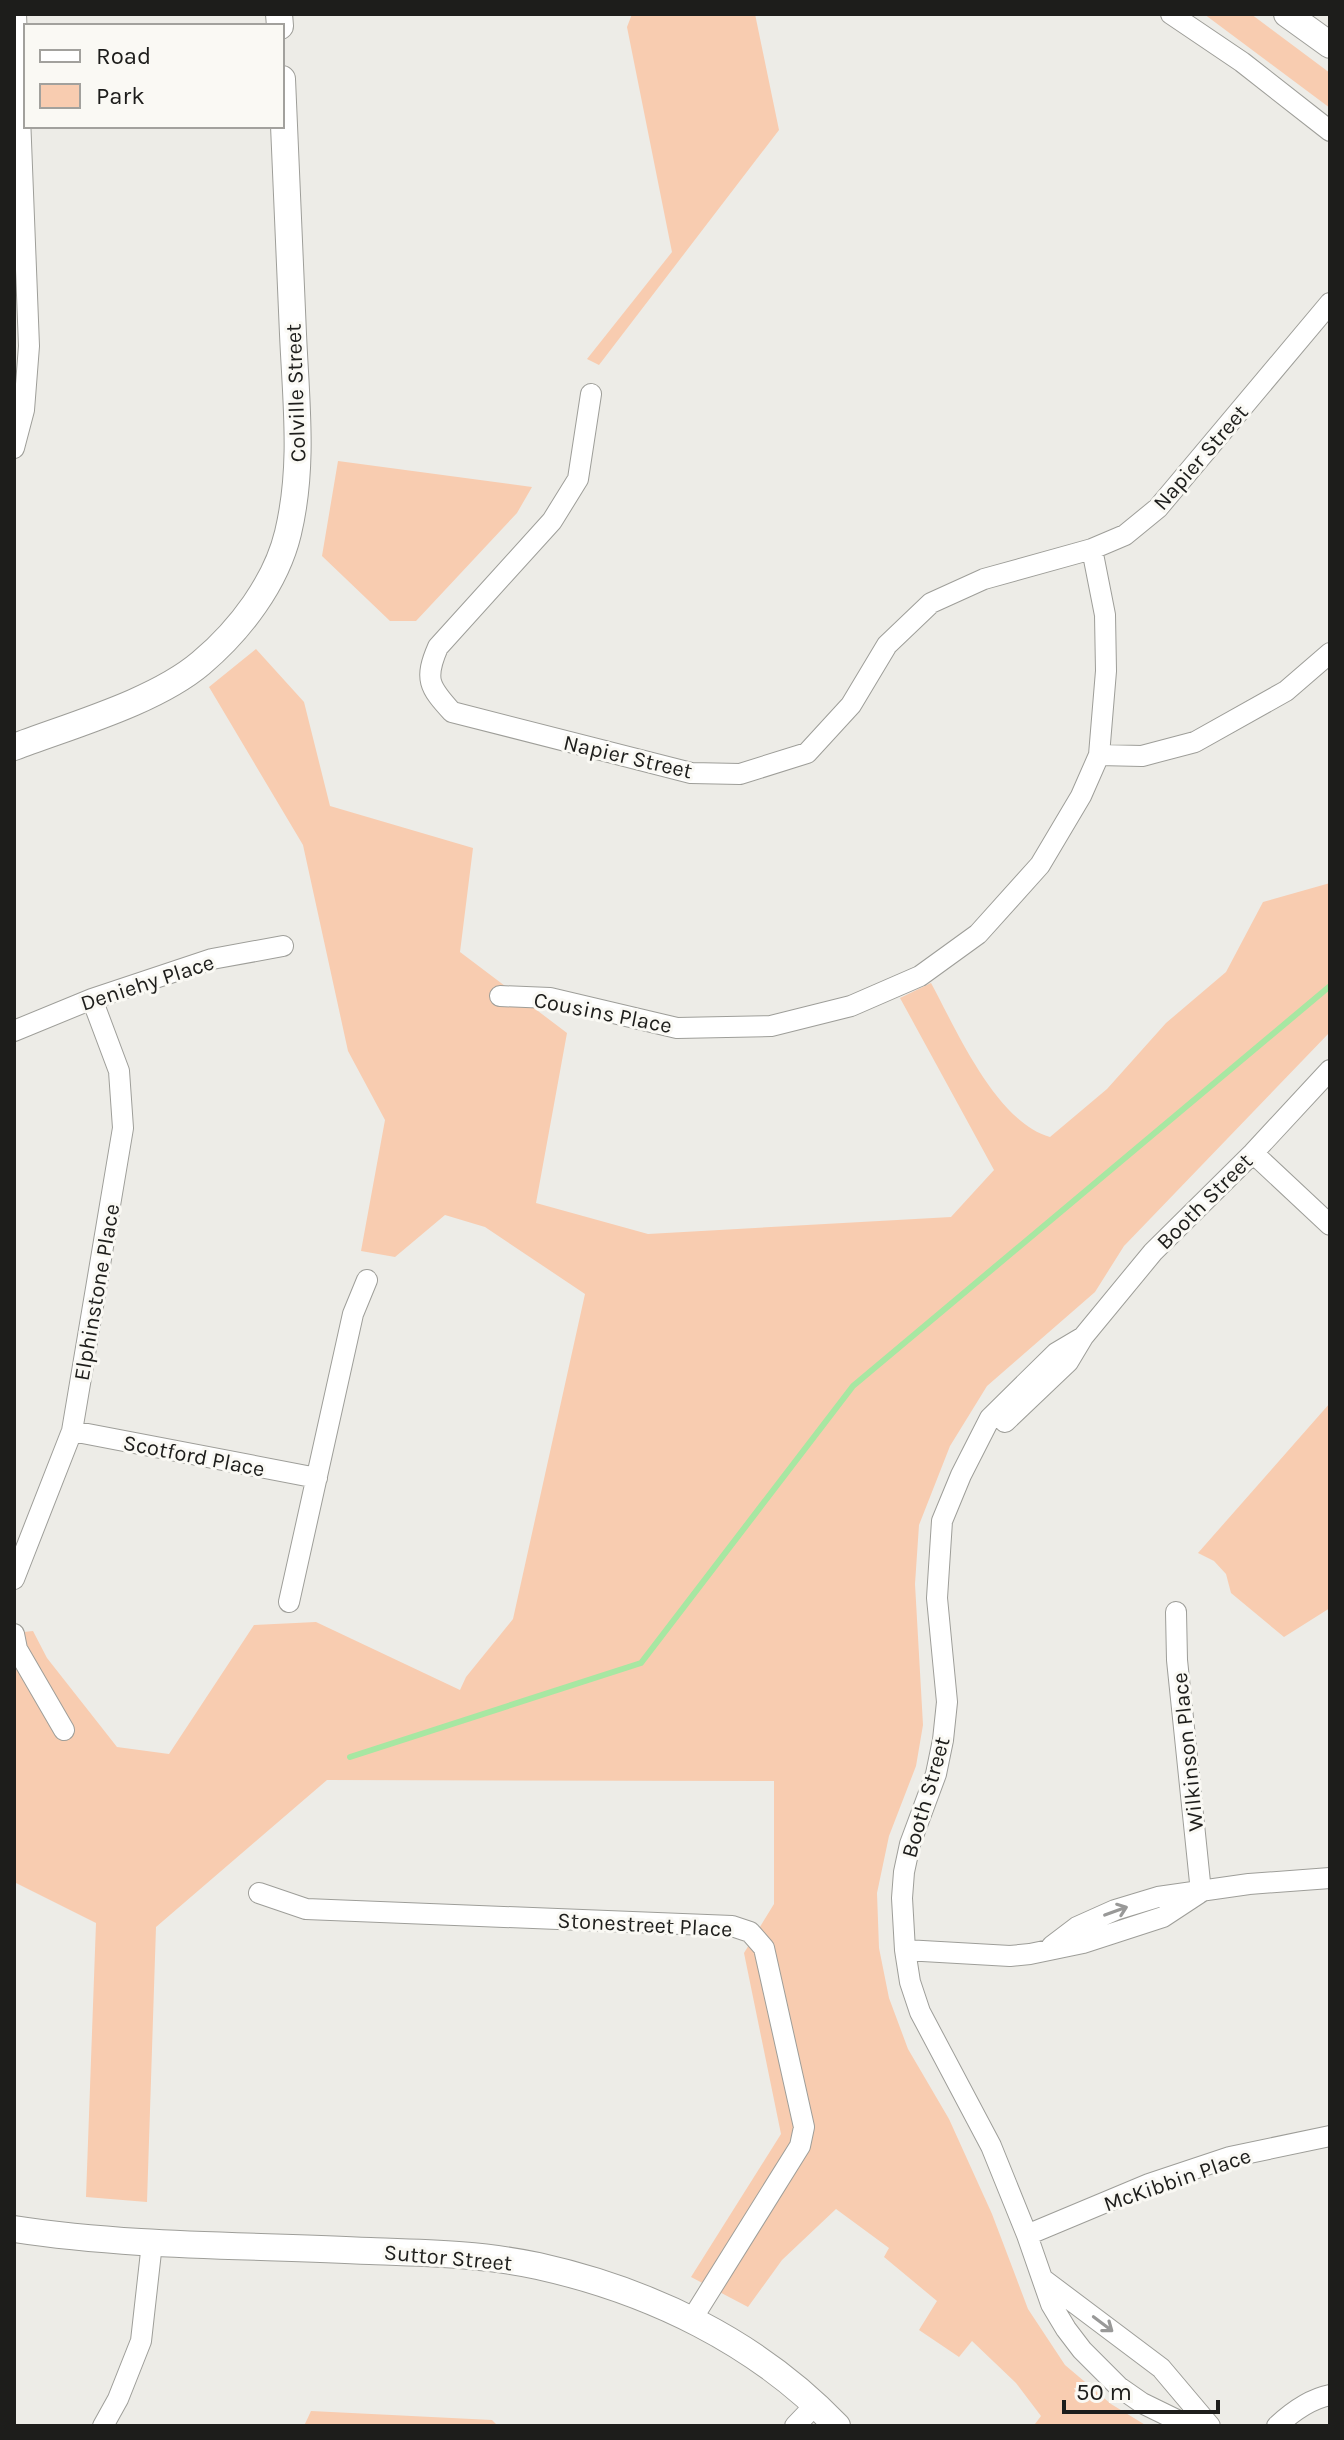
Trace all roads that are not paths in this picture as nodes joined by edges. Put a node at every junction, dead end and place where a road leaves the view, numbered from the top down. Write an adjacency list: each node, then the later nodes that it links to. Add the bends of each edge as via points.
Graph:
1 (16, 14): 7 (street)
2 (1171, 14): 6 (street)
3 (1287, 14): 4 (street)
4 (1330, 45)
5 (284, 125): 13 (street, Colville Street, via 299,469 288,535 274,571 255,605 200,664 163,688)
6 (1330, 131)
7 (19, 224): 10 (street, via 28,316 27,385)
8 (1330, 303): 11 (street, Napier Street, via 1158,508 1125,535)
9 (591, 394): 11 (street, Napier Street, via 578,479 552,521 438,647 429,669 433,691 452,712 691,773 740,774 807,753 851,705 887,645 931,603 984,579)
10 (14, 448)
11 (1092, 549): 14 (street, Cousins Place, via 1105,615)
12 (1330, 653): 14 (street, via 1286,691 1195,742 1142,756)
13 (14, 747)
14 (1099, 755): 16 (street, Cousins Place, via 1040,865 978,934 920,976 851,1006 771,1026 677,1028 550,998)
15 (283, 946): 17 (street, Deniehy Place, via 212,959)
16 (500, 996)
17 (92, 999): 18 (street, Deniehy Place); 23 (street, Elphinstone Place, via 119,1071 123,1128)
18 (14, 1031)
19 (1330, 1070): 20 (street, Booth Street)
20 (1253, 1153): 21 (street); 33 (street, Booth Street, via 1153,1252 1083,1337 1056,1353 990,1418 942,1521 937,1598 946,1715 936,1774 904,1872)
21 (1330, 1225)
22 (367, 1280): 24 (street, via 353,1314)
23 (72, 1431): 24 (street, Scotford Place); 25 (street, Elphinstone Place)
24 (317, 1478): 26 (street)
25 (14, 1579)
26 (289, 1602)
27 (1176, 1612): 31 (street, Wilkinson Place)
28 (14, 1634): 29 (street, via 17,1649)
29 (64, 1730)
30 (1330, 1878): 31 (street)
31 (1201, 1892): 33 (street, via 1115,1910 1077,1927 1049,1949 1010,1956)
32 (259, 1893): 39 (street, Stonestreet Place, via 306,1909 732,1926 750,1932 764,1948 804,2127 800,2146)
33 (905, 1950): 36 (street, Booth Street, via 920,2012 991,2146)
34 (1330, 2136): 36 (street, McKibbin Place, via 1230,2157)
35 (14, 2229): 37 (street, Suttor Street)
36 (1027, 2235): 38 (street, Booth Street)
37 (152, 2243): 39 (street, Suttor Street, via 456,2254 536,2265 610,2285); 42 (street, via 141,2341)
38 (1041, 2278): 45 (street, Booth Street, via 1066,2329 1100,2370 1142,2403); 46 (street, one-way to 46, via 1161,2368)
39 (692, 2319): 41 (street, Suttor Street, via 749,2351)
40 (1330, 2395): 47 (street, via 1289,2414)
41 (816, 2404): 43 (street); 44 (street, Suttor Street)
42 (103, 2426)
43 (795, 2426)
44 (837, 2426)
45 (1189, 2426)
46 (1210, 2426)
47 (1277, 2426)

